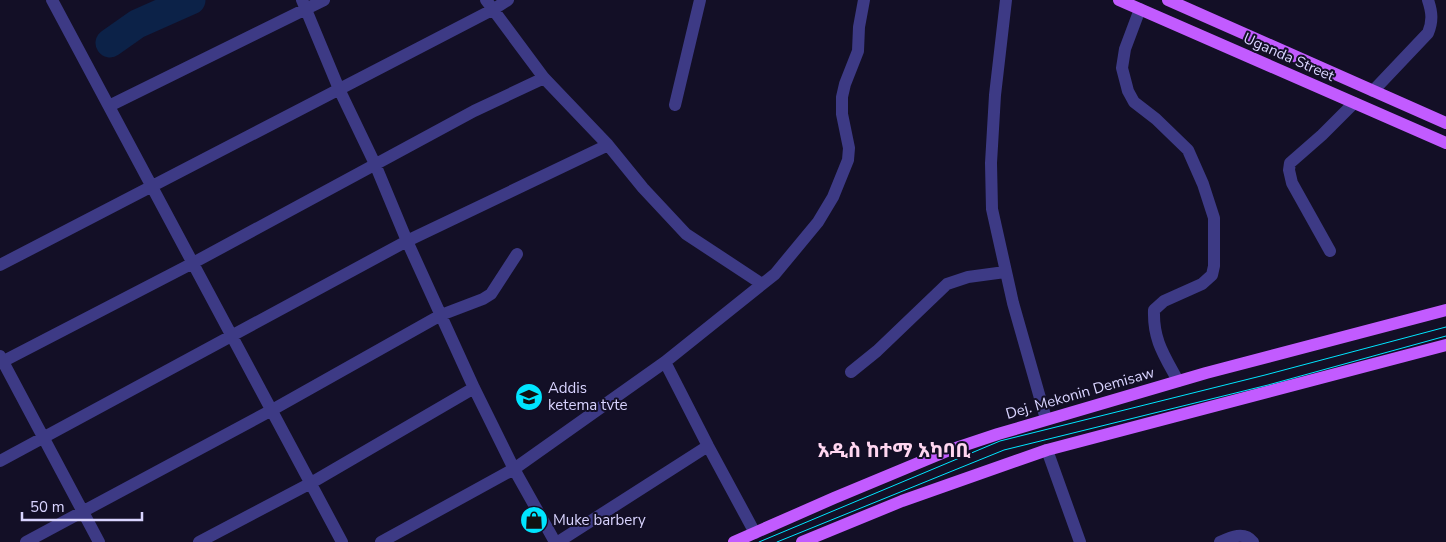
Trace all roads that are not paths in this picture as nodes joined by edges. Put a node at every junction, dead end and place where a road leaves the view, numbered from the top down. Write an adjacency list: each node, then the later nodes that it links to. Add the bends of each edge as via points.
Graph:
1 (52, 0): 18 (street)
2 (324, 0): 11 (street)
3 (508, 0): 10 (street)
4 (700, 0): 17 (street)
5 (864, 0): 30 (street, via 858,51 842,97 848,160 833,197 818,222 775,274)
6 (1006, 0): 29 (street, via 995,95 990,192)
7 (1119, 0): 12 (main road, Uganda Street)
8 (1168, 0): 15 (main road, Uganda Street)
9 (1428, 0): 15 (street, via 1432,22 1428,33)
10 (490, 4): 13 (street); 14 (street)
11 (304, 5): 14 (street); 18 (street)
12 (1140, 9): 16 (main road, Uganda Street); 38 (street, via 1124,49 1122,68 1128,91 1134,102 1188,150 1214,218 1212,275 1202,284 1164,301 1154,310 1154,326 1160,346)
13 (544, 78): 21 (street); 22 (street)
14 (339, 89): 22 (street); 23 (street)
15 (1373, 91): 19 (main road, Uganda Street)
16 (1354, 103): 20 (main road, Uganda Street); 25 (street, via 1290,162 1292,183)
17 (675, 105)
18 (109, 106): 23 (street)
19 (1446, 122)
20 (1446, 144)
21 (608, 145): 24 (street); 30 (street, via 686,234)
22 (375, 164): 24 (street); 27 (street)
23 (152, 185): 27 (street); 28 (street)
24 (407, 241): 32 (street); 33 (street)
25 (1330, 251)
26 (517, 254): 32 (street, via 491,294)
27 (193, 263): 33 (street); 35 (street)
28 (0, 265)
29 (1005, 272): 37 (street, via 968,277 947,284); 41 (street)
30 (762, 284): 36 (street)
31 (1446, 310): 38 (main road, Dej. Mekonin Demisaw)
32 (441, 315): 39 (street); 40 (street)
33 (232, 335): 40 (street); 42 (street)
34 (1446, 345): 44 (main road)
35 (1, 360): 42 (street)
36 (665, 362): 43 (street); 46 (street)
37 (851, 372)
38 (1178, 381): 41 (main road, Dej. Mekonin Demisaw)
39 (474, 388): 46 (street); 47 (street)
40 (272, 410): 47 (street); 48 (street)
41 (1046, 419): 49 (main road, Dej. Mekonin Demisaw, via 947,451)
42 (44, 438): 45 (street); 48 (street)
43 (708, 446): 49 (street); 55 (street)
44 (1047, 450): 57 (main road, via 902,501); 58 (street)
45 (0, 461)
46 (514, 469): 54 (street); 55 (street)
47 (311, 483): 52 (street); 53 (street)
48 (83, 512): 50 (street); 51 (street)
49 (755, 532): 56 (main road, Dej. Mekonin Demisaw)
50 (26, 542)
51 (99, 542)
52 (199, 542)
53 (342, 542)
54 (381, 542)
55 (556, 542)
56 (734, 542)
57 (802, 542)
58 (1080, 542)
59 (1220, 542): 60 (street, via 1247,536)
60 (1253, 542)

